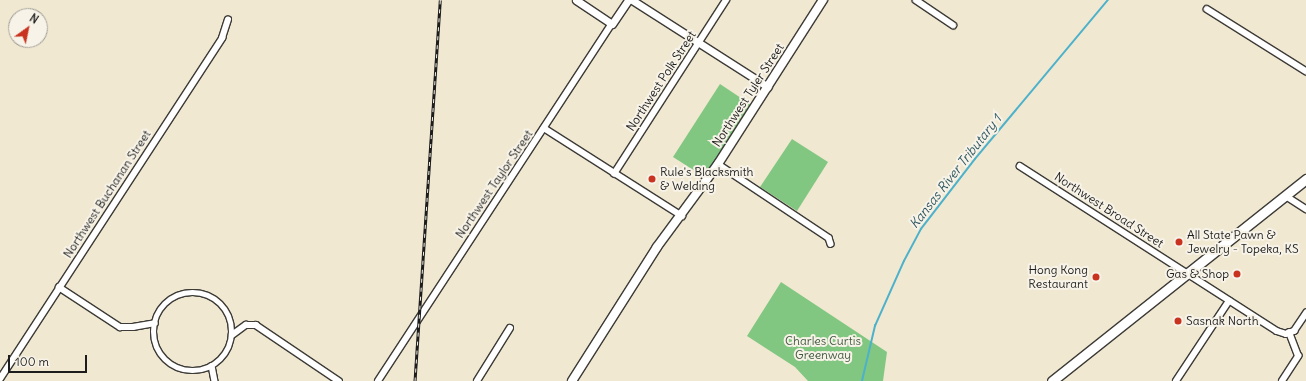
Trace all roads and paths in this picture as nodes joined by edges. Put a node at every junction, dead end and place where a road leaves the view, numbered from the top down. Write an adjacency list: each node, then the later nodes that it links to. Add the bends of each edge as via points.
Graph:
1 (576, 0): 9 (street)
2 (628, 0): 9 (street, Northwest Taylor Street)
3 (632, 0): 11 (street)
4 (726, 0): 11 (street, Northwest Polk Street)
5 (823, 0): 13 (main road, Northwest Tyler Street)
6 (916, 0): 10 (street)
7 (1207, 9): 12 (street)
8 (228, 20): 24 (street, Northwest Buchanan Street, via 217,45)
9 (612, 24): 14 (street, Northwest Taylor Street)
10 (953, 25)
11 (699, 43): 13 (street); 17 (street, Northwest Polk Street)
12 (1306, 71)
13 (768, 87): 15 (main road, Northwest Tyler Street)
14 (544, 128): 17 (street); 36 (street, Northwest Taylor Street)
15 (718, 164): 21 (main road, Northwest Tyler Street); 22 (street, via 829,238)
16 (1020, 166): 23 (street, Northwest Broad Street)
17 (614, 174): 21 (street)
18 (1306, 179): 19 (main road)
19 (1286, 196): 20 (street); 23 (main road)
20 (1306, 209)
21 (682, 216): 38 (main road, Northwest Tyler Street, via 657,247)
22 (832, 244)
23 (1187, 274): 25 (street, Northwest Broad Street); 33 (main road)
24 (59, 287): 27 (street, via 120,327); 32 (street, Northwest Buchanan Street)
25 (1229, 300): 29 (street, Northwest Broad Street, via 1277,331); 39 (street)
26 (1306, 313): 29 (street)
27 (155, 323): 30 (street, via 160,310 170,300 182,294 196,292 214,299 224,308 231,320); 31 (street, via 156,345 169,363 190,371)
28 (510, 328): 37 (street)
29 (1289, 333): 40 (street, via 1298,356)
30 (232, 335): 31 (street, via 228,351); 35 (street, via 246,325 256,325)
31 (212, 366): 34 (street)
32 (0, 379)
33 (1054, 380)
34 (216, 381)
35 (339, 381)
36 (378, 381)
37 (477, 381)
38 (572, 381)
39 (1176, 381)
40 (1282, 381)

